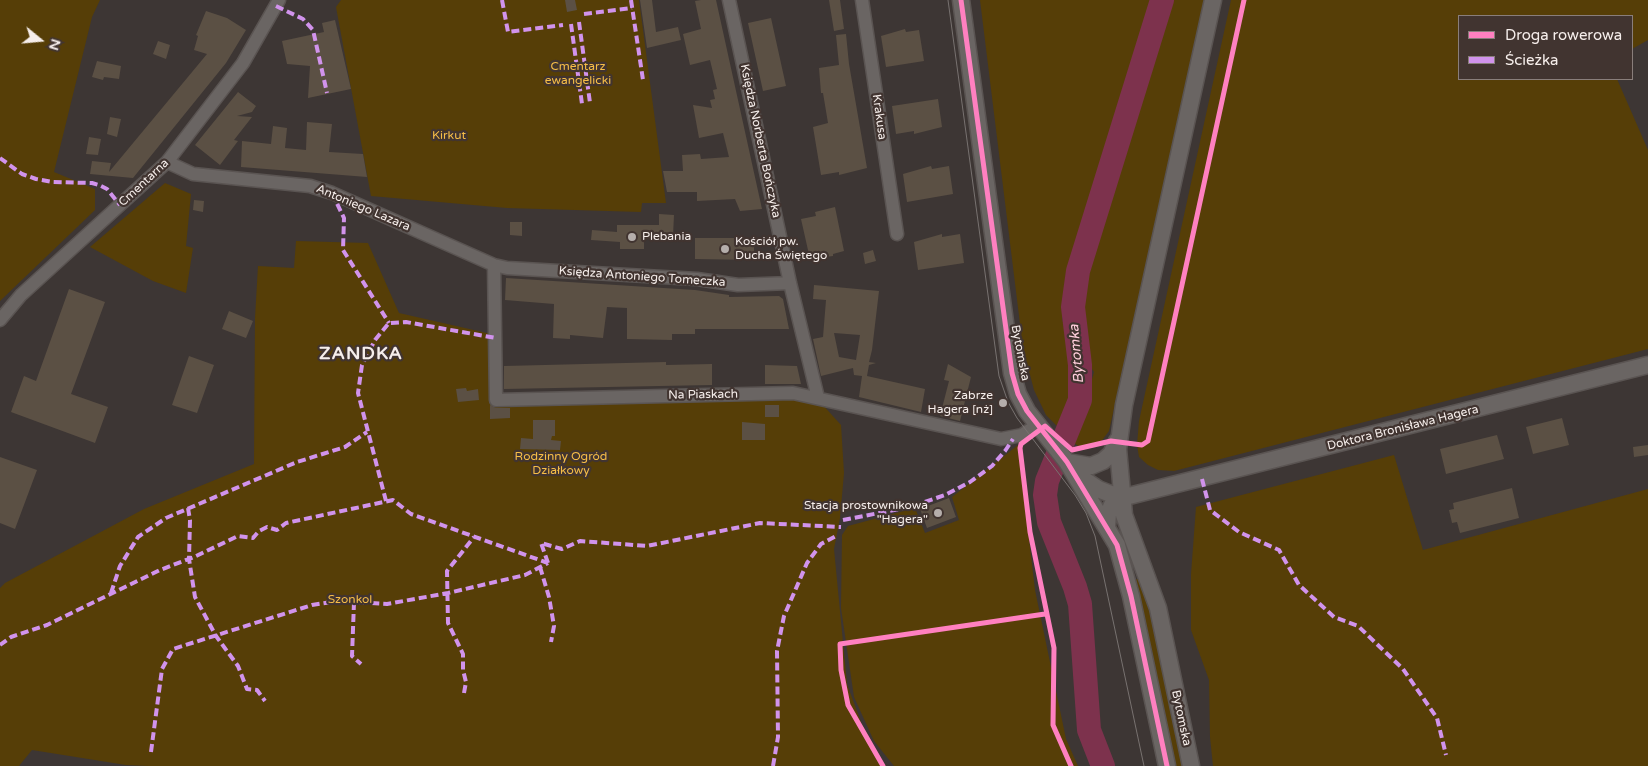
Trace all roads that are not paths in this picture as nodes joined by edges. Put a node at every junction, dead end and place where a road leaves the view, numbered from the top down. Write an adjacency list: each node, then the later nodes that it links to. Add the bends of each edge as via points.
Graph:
1 (280, 0): 6 (street, Cmentarna, via 243,63)
2 (729, 0): 9 (street, Księdza Norberta Bończyka)
3 (862, 0): 7 (street, Krakusa)
4 (961, 0): 13 (street, Bytomska, via 1008,357 1018,394)
5 (1213, 0): 14 (street, Bytomska)
6 (167, 162): 8 (street, Antoniego Lazara, via 193,174 310,186); 10 (street, Cmentarna, via 20,295)
7 (896, 234)
8 (494, 265): 9 (street, Księdza Antoniego Tomeczka, via 738,285); 12 (street, Na Piaskach, via 496,400 793,393)
9 (790, 283): 12 (street, Księdza Norberta Bończyka)
10 (0, 320)
11 (1648, 365): 17 (street, Doktora Bronisława Hagera)
12 (818, 398): 13 (street, Na Piaskach, via 1001,439)
13 (1040, 429): 16 (street, Bytomska)
14 (1119, 437): 15 (street, Bytomska); 16 (street, Bytomska, via 1111,454 1103,461 1091,466)
15 (1118, 463): 17 (street, via 1129,479); 18 (street, Bytomska)
16 (1070, 467): 18 (street, Bytomska, via 1098,489); 19 (street, Bytomska)
17 (1159, 490): 18 (street, Doktora Bronisława Hagera)
18 (1121, 498): 19 (street, via 1112,505); 21 (street, Bytomska, via 1129,531 1158,608)
19 (1107, 526): 20 (street, Bytomska, via 1123,563)
20 (1167, 766)
21 (1191, 766)

